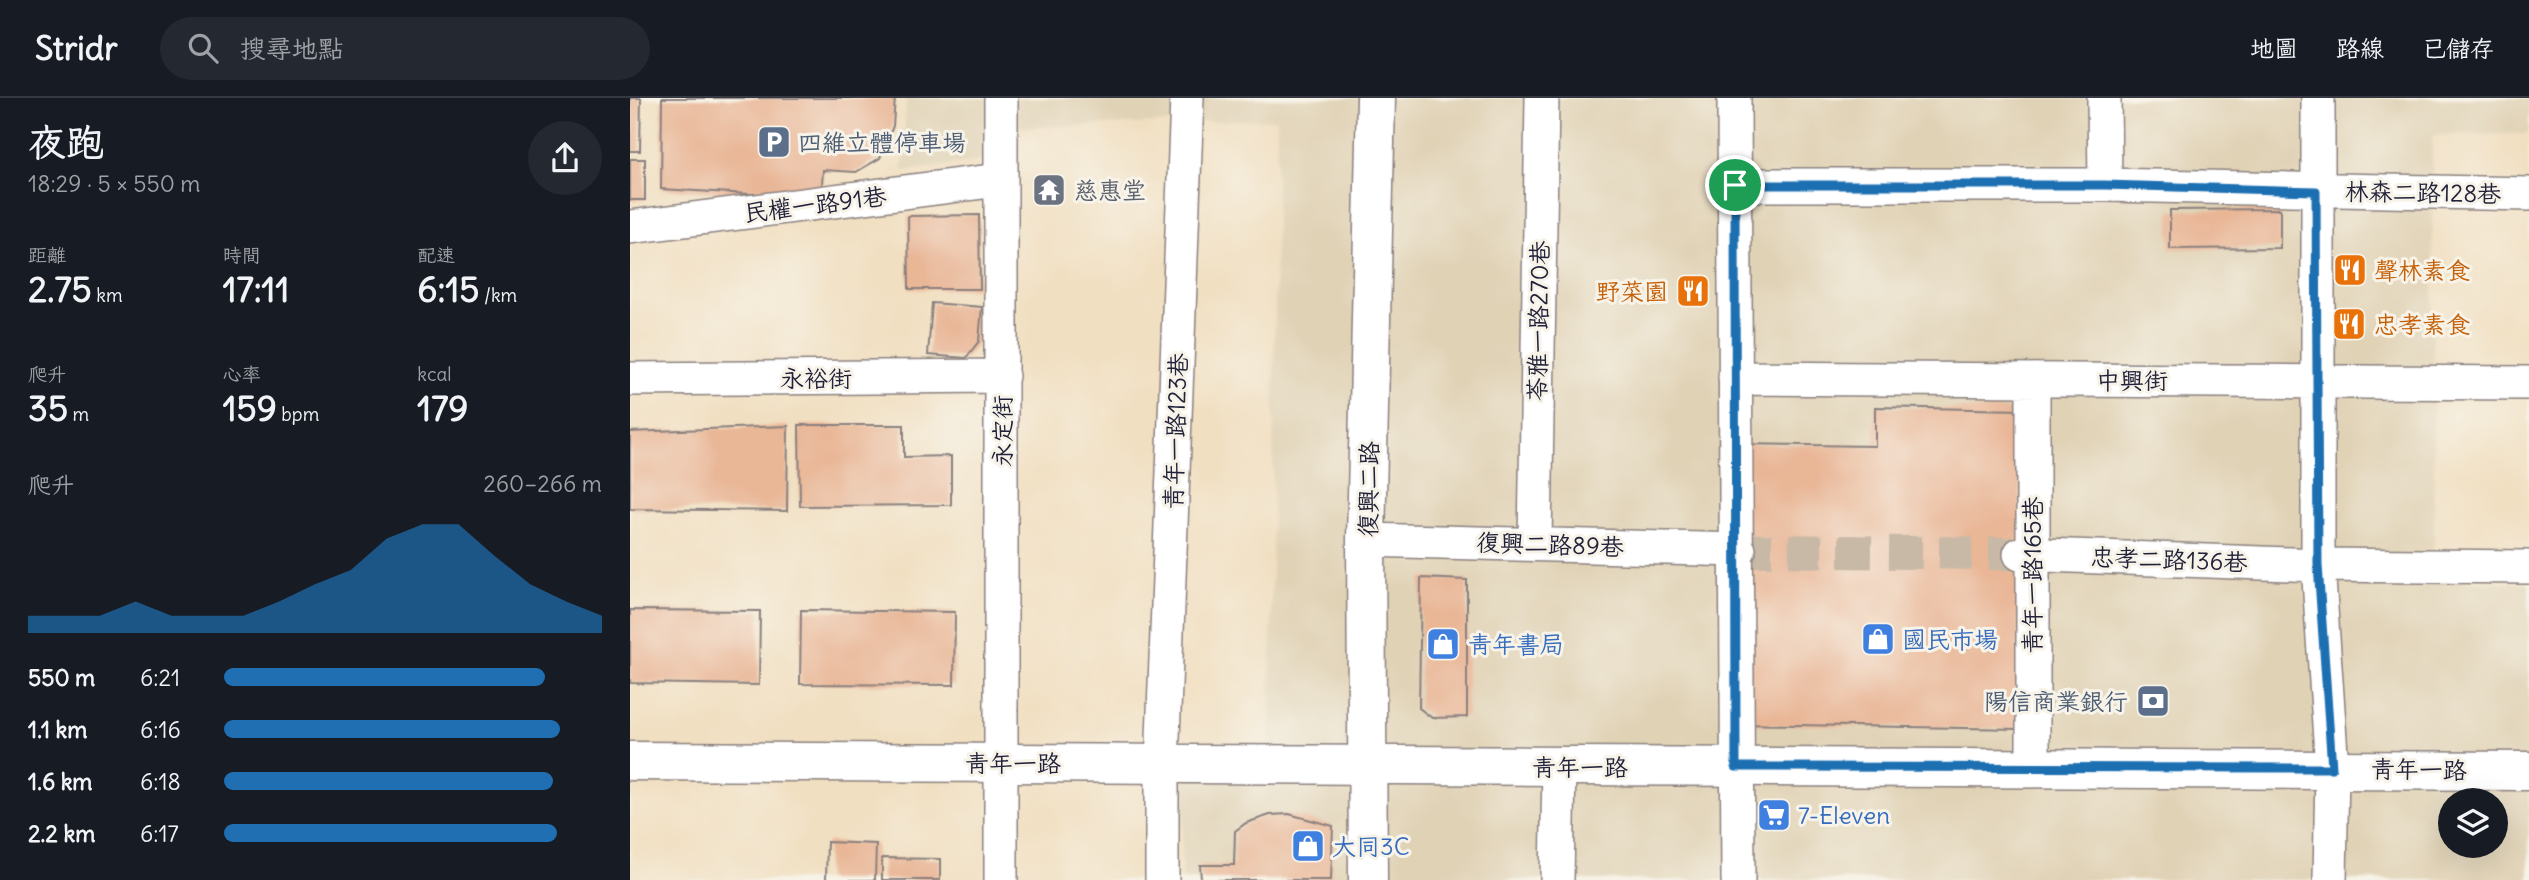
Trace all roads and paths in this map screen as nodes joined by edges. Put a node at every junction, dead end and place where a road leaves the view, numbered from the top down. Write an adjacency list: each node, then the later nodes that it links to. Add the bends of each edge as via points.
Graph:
1 (1001, 98): 8 (street, 永定街)
2 (1187, 98): 28 (street, 青年一路123巷)
3 (1376, 98): 20 (street, 復興二路)
4 (1542, 98): 21 (street, 苓雅一路270巷)
5 (1734, 98): 9 (street)
6 (2104, 98): 10 (street)
7 (2318, 98): 11 (street)
8 (999, 180): 13 (street, 民權一路91巷); 14 (street, 永定街)
9 (1735, 185): 10 (street, 林森二路128巷); 15 (street)
10 (2105, 185): 11 (street, 林森二路128巷)
11 (2316, 191): 12 (street, 林森二路128巷); 18 (street)
12 (2529, 194)
13 (630, 227)
14 (1002, 376): 16 (street, 永裕街); 27 (street, 永定街)
15 (1735, 378): 17 (street, 中興街); 22 (street)
16 (630, 379)
17 (2033, 380): 18 (street, 中興街); 23 (street, 青年一路165巷)
18 (2318, 382): 19 (street, 中興街); 24 (street)
19 (2529, 383)
20 (1366, 540): 21 (street, 復興二路89巷); 29 (street, 復興二路)
21 (1535, 543): 22 (street, 復興二路89巷)
22 (1736, 550): 31 (street)
23 (2026, 554): 24 (street, 忠孝二路136巷); 33 (street, 青年一路165巷)
24 (2318, 565): 25 (street, 忠孝二路136巷); 32 (street)
25 (2529, 567)
26 (630, 761): 27 (street, 青年一路)
27 (1001, 763): 28 (street, 青年一路); 35 (street, 永定街)
28 (1163, 765): 29 (street, 青年一路); 36 (street, 青年一路123巷)
29 (1367, 766): 30 (street, 青年一路); 37 (street, 復興二路)
30 (1559, 767): 31 (street, 青年一路); 38 (street)
31 (1736, 767): 33 (street, 青年一路); 39 (street)
32 (2332, 768): 33 (street, 青年一路); 34 (street, 青年一路); 40 (street)
33 (2034, 769)
34 (2529, 771)
35 (1001, 880)
36 (1162, 880)
37 (1368, 880)
38 (1557, 880)
39 (1738, 880)
40 (2330, 880)

